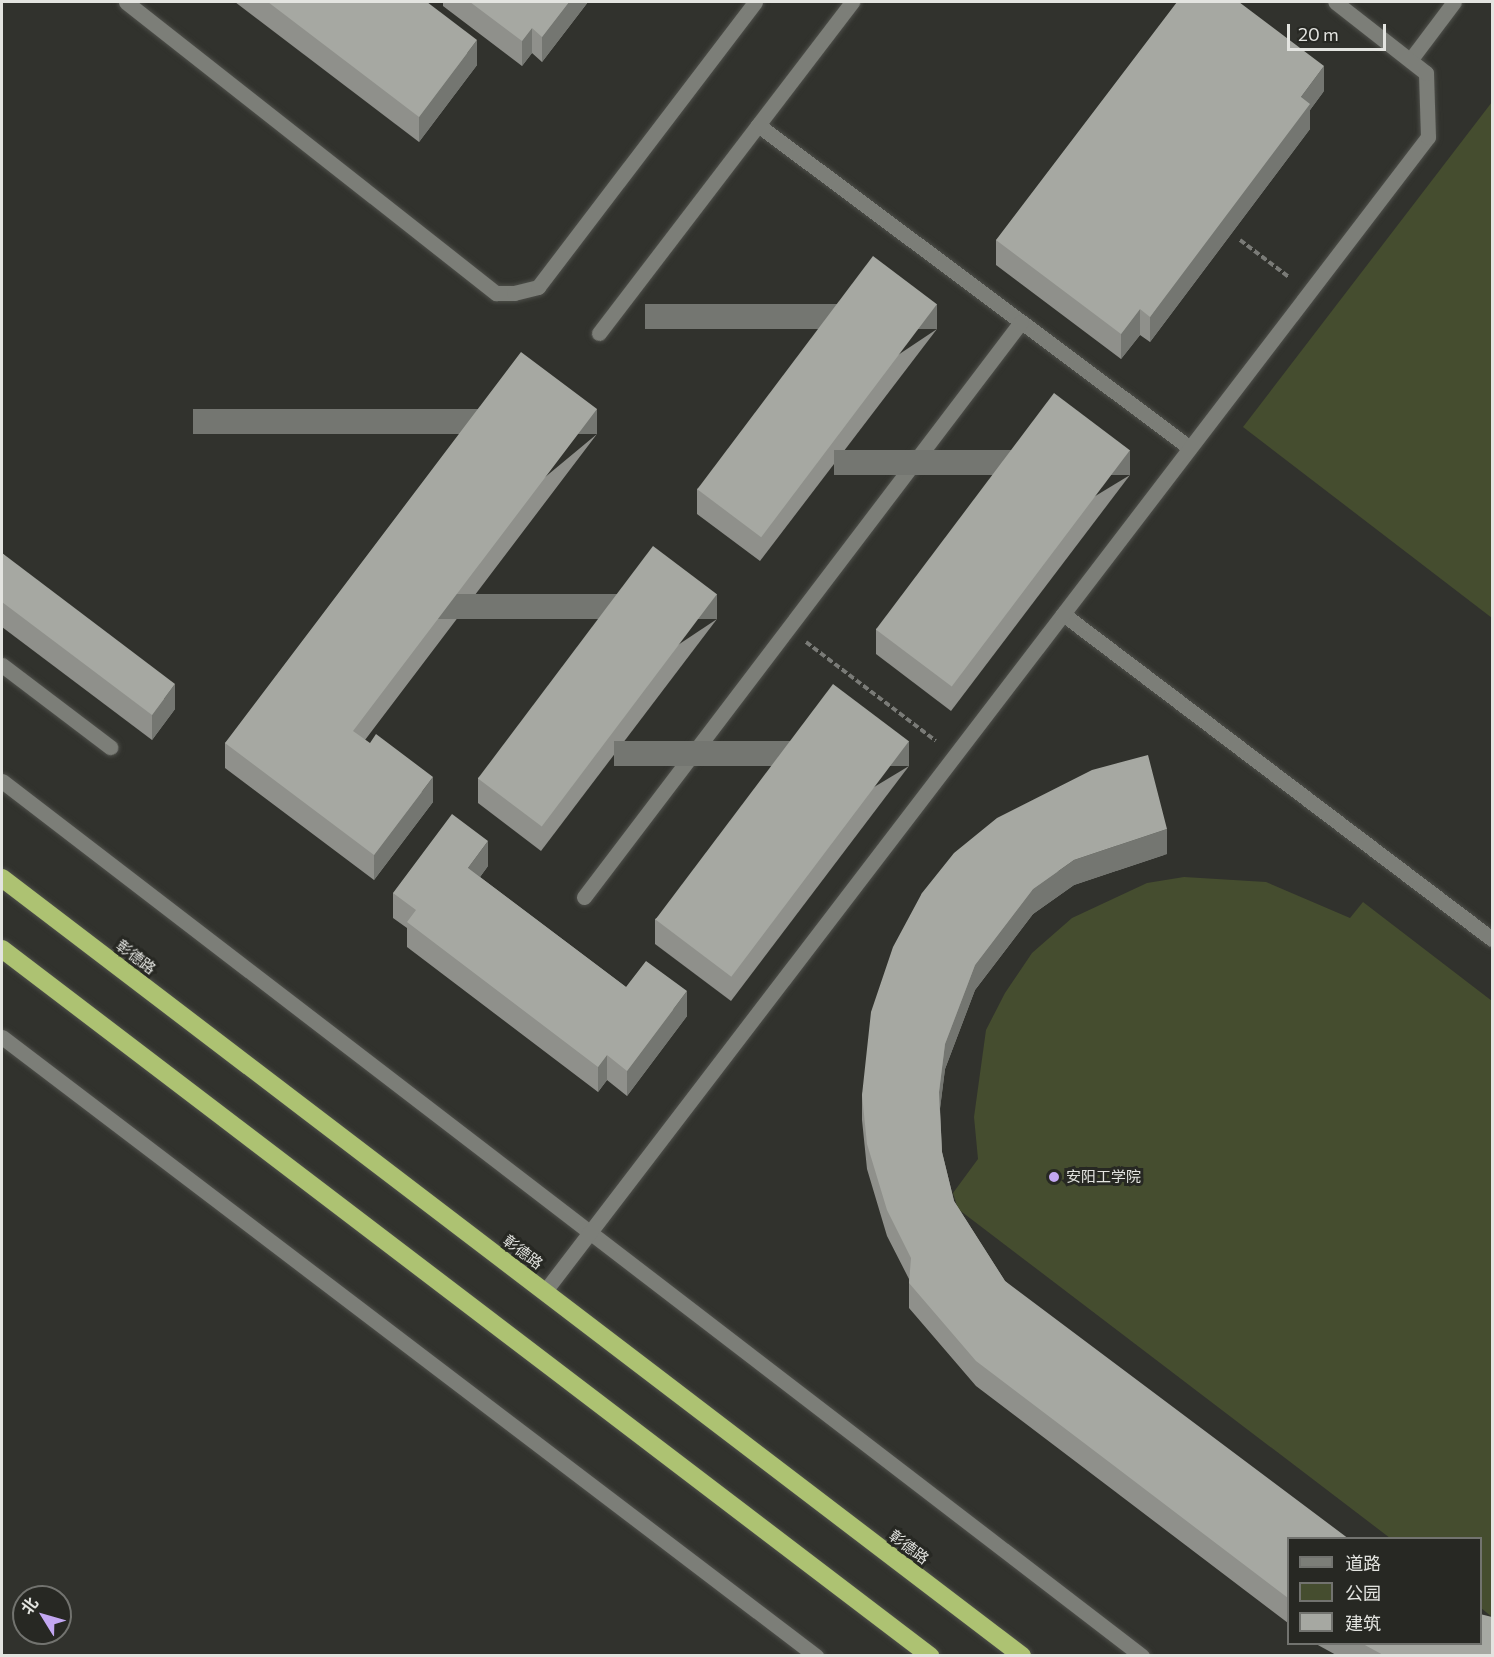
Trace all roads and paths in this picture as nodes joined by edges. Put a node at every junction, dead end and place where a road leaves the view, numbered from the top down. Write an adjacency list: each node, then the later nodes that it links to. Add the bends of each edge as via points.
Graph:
1 (126, 2): 2 (street, via 496,293 538,287)
2 (755, 2)
3 (852, 2): 7 (street)
4 (1335, 2): 6 (street)
5 (1454, 2): 6 (street)
6 (1411, 58): 9 (street, via 1426,72 1428,136)
7 (758, 125): 10 (street); 11 (street)
8 (1240, 240): 9 (path)
9 (1310, 292): 12 (street)
10 (1021, 322): 12 (street); 14 (street)
11 (599, 333)
12 (1190, 448): 13 (street)
13 (1063, 614): 17 (street); 21 (street)
14 (788, 629): 17 (path); 20 (street)
15 (2, 665): 16 (street)
16 (110, 747)
17 (955, 755): 24 (street)
18 (2, 782): 24 (street)
19 (2, 878): 25 (highway, 彰德路)
20 (584, 897)
21 (1492, 939)
22 (2, 949): 27 (highway)
23 (2, 1037): 26 (street)
24 (590, 1233): 25 (street); 29 (street)
25 (545, 1291): 28 (highway, 彰德路)
26 (816, 1656)
27 (930, 1656)
28 (1022, 1656)
29 (1142, 1656)

